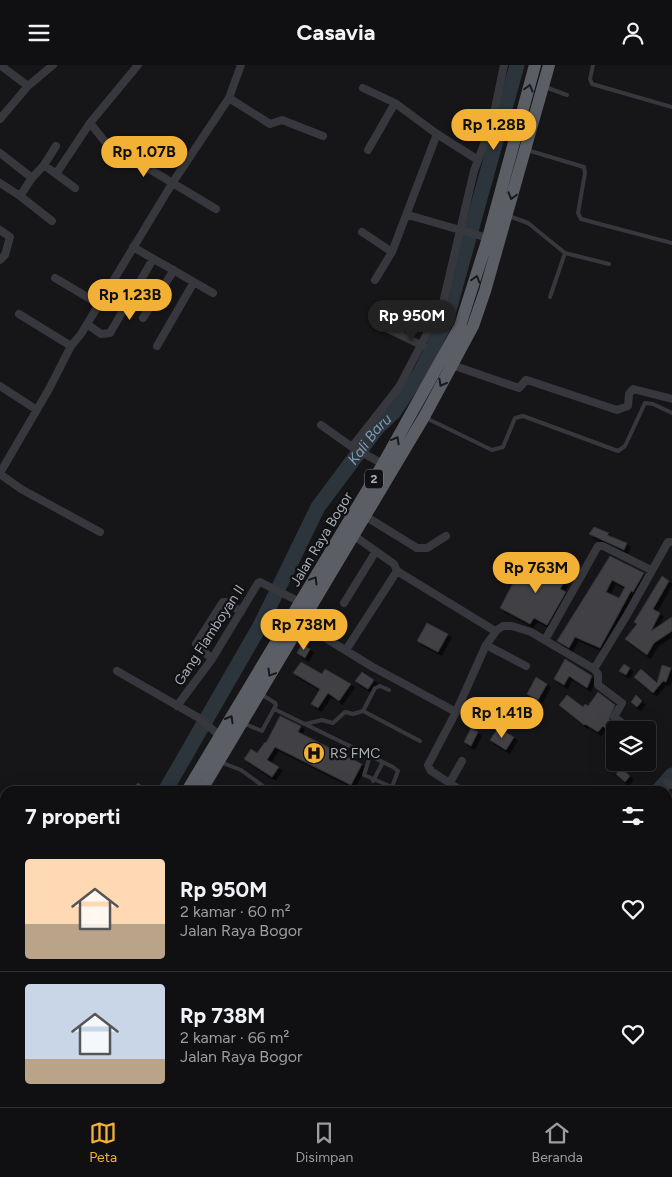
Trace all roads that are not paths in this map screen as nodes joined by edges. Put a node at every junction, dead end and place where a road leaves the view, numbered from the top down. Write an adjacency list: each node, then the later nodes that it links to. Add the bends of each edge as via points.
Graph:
1 (0, 65): 9 (street)
2 (53, 65): 9 (street)
3 (138, 65): 17 (street)
4 (241, 65): 13 (street)
5 (504, 65): 18 (street)
6 (535, 65): 19 (highway, Jalan Raya Bogor / 2, one-way to 6)
7 (549, 65): 10 (highway, Jalan Raya Bogor / 2)
8 (593, 65): 15 (lane, via 592,84)
9 (28, 86): 16 (street)
10 (547, 88): 12 (lane); 23 (highway, Jalan Raya Bogor / 2)
11 (362, 89): 14 (street)
12 (567, 95)
13 (229, 98): 21 (street, via 270,125 279,120); 30 (street)
14 (395, 103): 20 (street); 24 (street)
15 (672, 107)
16 (1, 116)
17 (90, 123): 28 (street); 30 (street, via 106,143)
18 (494, 124): 19 (street); 26 (street)
19 (514, 128): 23 (highway, Jalan Raya Bogor / 2)
20 (437, 135): 26 (street); 35 (street)
21 (323, 136)
22 (56, 146): 27 (street)
23 (519, 147): 36 (highway, Jalan Raya Bogor / 2, one-way to 36); 41 (highway, Jalan Raya Bogor / 2); 42 (lane, via 584,167 578,213 581,219)
24 (368, 150)
25 (1, 156): 29 (street)
26 (478, 160): 40 (street)
27 (44, 165): 29 (street); 32 (street)
28 (58, 171)
29 (32, 178): 33 (street)
30 (173, 182): 34 (street); 43 (street)
31 (0, 183): 33 (street)
32 (75, 188)
33 (20, 196): 37 (street)
34 (216, 209)
35 (408, 215): 40 (street); 44 (street)
36 (506, 215): 45 (lane, via 528,223); 63 (highway, Jalan Raya Bogor / 2, via 473,326)
37 (52, 221)
38 (0, 230): 46 (street, via 10,237 5,255)
39 (362, 232): 44 (street)
40 (463, 232): 41 (street); 62 (street, via 444,303)
41 (483, 237): 68 (highway, Jalan Raya Bogor / 2, one-way to 41, via 460,326)
42 (672, 243)
43 (133, 247): 47 (street); 55 (street)
44 (392, 252): 51 (street)
45 (565, 253): 48 (lane); 54 (lane)
46 (0, 259)
47 (153, 259): 49 (street); 58 (street, via 110,333 101,334)
48 (609, 264)
49 (174, 270): 52 (street); 57 (street)
50 (55, 278): 55 (street)
51 (375, 280)
52 (194, 282): 53 (street); 61 (street)
53 (213, 293)
54 (550, 297)
55 (99, 304): 58 (street)
56 (19, 314): 60 (street)
57 (144, 319)
58 (87, 324): 60 (street)
59 (384, 327): 62 (street)
60 (71, 346): 66 (street)
61 (157, 346)
62 (423, 347): 70 (street, via 399,387)
63 (452, 365): 65 (street, via 519,388 526,380 530,381 617,410 628,406 633,389); 68 (highway, Jalan Raya Bogor / 2, one-way to 68)
64 (0, 386): 66 (street)
65 (672, 399)
66 (37, 410): 72 (street)
67 (672, 413): 68 (lane, via 645,403 625,446 618,451 523,416 515,418 502,447 492,449)
68 (418, 415): 71 (highway, Jalan Raya Bogor / 2, one-way to 68); 73 (highway, Jalan Raya Bogor / 2)
69 (321, 425): 70 (street)
70 (354, 448): 71 (street)
71 (380, 462): 81 (highway, Jalan Raya Bogor / 2, one-way to 71)
72 (0, 473): 74 (street, via 21,489)
73 (364, 516): 75 (highway, Jalan Raya Bogor / 2); 76 (street, via 417,548 426,548)
74 (100, 532)
75 (353, 535): 78 (street); 84 (highway, Jalan Raya Bogor / 2)
76 (446, 536)
77 (672, 542): 79 (street, via 668,542)
78 (376, 551): 80 (street, via 394,564); 82 (street)
79 (651, 570): 86 (street, via 603,545 598,546); 91 (street)
80 (397, 571): 85 (street); 88 (street)
81 (296, 600): 83 (street, Gang Flamboyan II, via 259,583); 93 (highway, Jalan Raya Bogor / 2)
82 (344, 603)
83 (241, 612): 89 (street, Gang Flamboyan II); 89 (street, via 223,602 196,644)
84 (301, 623): 88 (street); 93 (highway, Jalan Raya Bogor / 2, one-way to 93)
85 (495, 631): 86 (street, via 503,626 512,626); 87 (street)
86 (545, 640): 91 (street)
87 (486, 645): 90 (street); 98 (street)
88 (346, 650): 98 (street)
89 (212, 659): 95 (street, Gang Flamboyan II)
90 (526, 666)
91 (594, 669): 99 (street, via 598,674 598,685 622,703 614,717)
92 (117, 671): 95 (street)
93 (254, 690): 96 (lane, via 275,703); 100 (highway, Jalan Raya Bogor / 2); 102 (highway, Jalan Raya Bogor / 2, one-way to 93)
94 (389, 690): 97 (lane, via 380,686 375,689)
95 (177, 706): 102 (street)
96 (274, 709): 100 (lane, via 262,731); 101 (lane)
97 (363, 711): 101 (lane, via 345,712 333,723 322,720); 103 (lane)
98 (456, 712): 110 (street, via 428,765 428,769)
99 (619, 721)
100 (243, 723): 106 (highway, Jalan Raya Bogor / 2)
101 (305, 724): 105 (lane)
102 (218, 734): 104 (highway, Jalan Raya Bogor / 2)
103 (420, 741)
104 (208, 754): 106 (lane); 111 (highway, Jalan Raya Bogor / 2)
105 (370, 756): 108 (lane); 109 (lane, via 364,772 366,778)
106 (219, 761): 112 (highway, Jalan Raya Bogor / 2); 113 (lane, via 241,770)
107 (462, 761): 110 (street)
108 (384, 762): 109 (lane); 115 (lane, via 398,771)
109 (373, 781): 114 (lane)
110 (449, 784): 116 (street)
111 (190, 786)
112 (204, 786)
113 (263, 786)
114 (386, 786)
115 (391, 786)
116 (453, 786)

